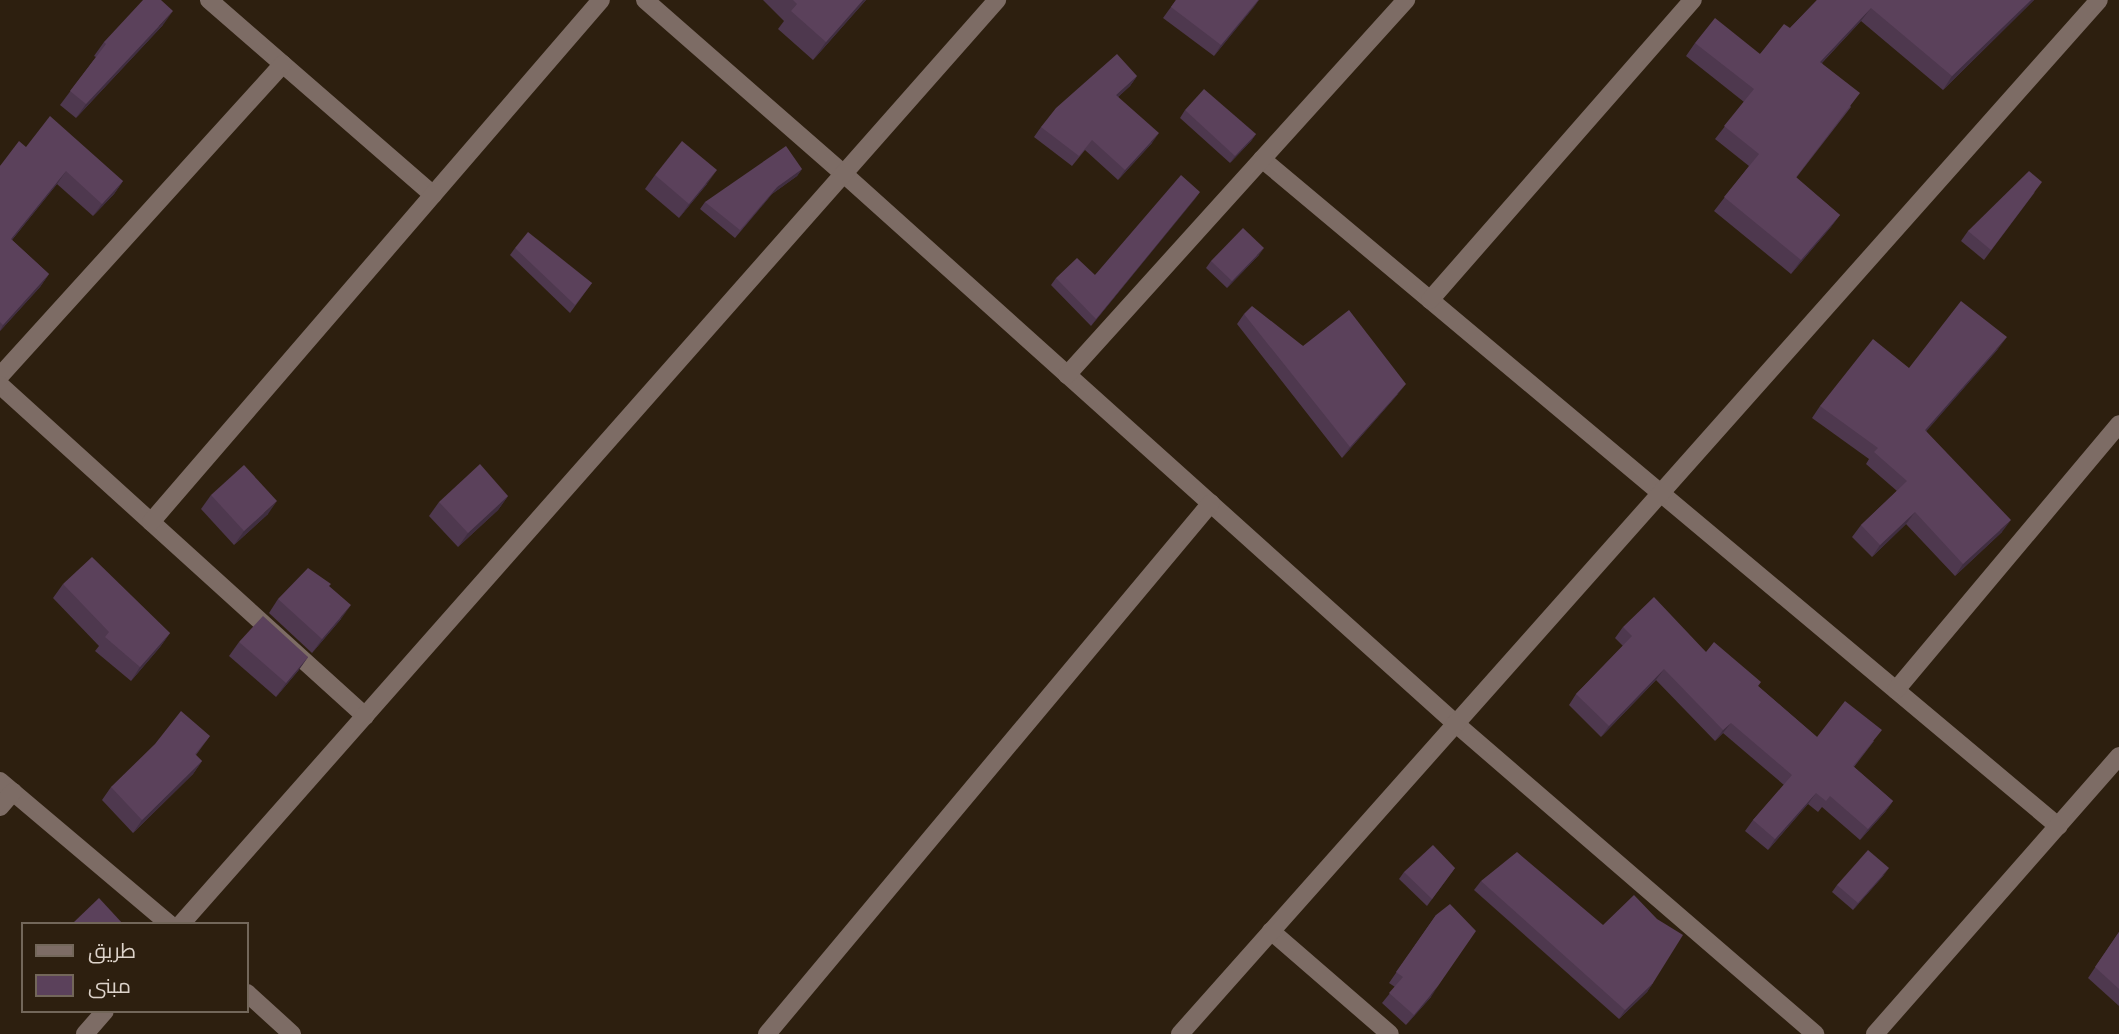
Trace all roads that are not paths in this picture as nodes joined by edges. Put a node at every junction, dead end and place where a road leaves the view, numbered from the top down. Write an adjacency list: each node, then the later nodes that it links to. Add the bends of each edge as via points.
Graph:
1 (209, 0): 8 (street)
2 (601, 0): 11 (street)
3 (645, 0): 10 (street)
4 (997, 0): 10 (street)
5 (1406, 0): 9 (street)
6 (1693, 0): 12 (street)
7 (2099, 0): 17 (street)
8 (283, 64): 11 (street); 14 (street)
9 (1262, 159): 12 (street); 13 (street)
10 (844, 174): 13 (street); 21 (street)
11 (433, 195): 19 (street)
12 (1430, 300): 17 (street)
13 (1067, 374): 18 (street)
14 (0, 376)
15 (0, 385): 19 (street)
16 (2119, 424): 20 (street)
17 (1660, 493): 20 (street); 22 (street)
18 (1211, 503): 22 (street); 34 (street)
19 (150, 522): 21 (street)
20 (1896, 690): 26 (street)
21 (365, 716): 28 (street)
22 (1455, 723): 29 (street); 37 (street)
23 (2119, 756): 26 (street)
24 (6, 787): 25 (street); 27 (street)
25 (0, 807)
26 (2058, 826): 38 (street)
27 (167, 922)
28 (183, 922)
29 (1271, 931): 35 (street); 36 (street)
30 (248, 994): 33 (street)
31 (103, 1013): 32 (street)
32 (85, 1034)
33 (292, 1034)
34 (767, 1034)
35 (1180, 1034)
36 (1390, 1034)
37 (1815, 1034)
38 (1875, 1034)

